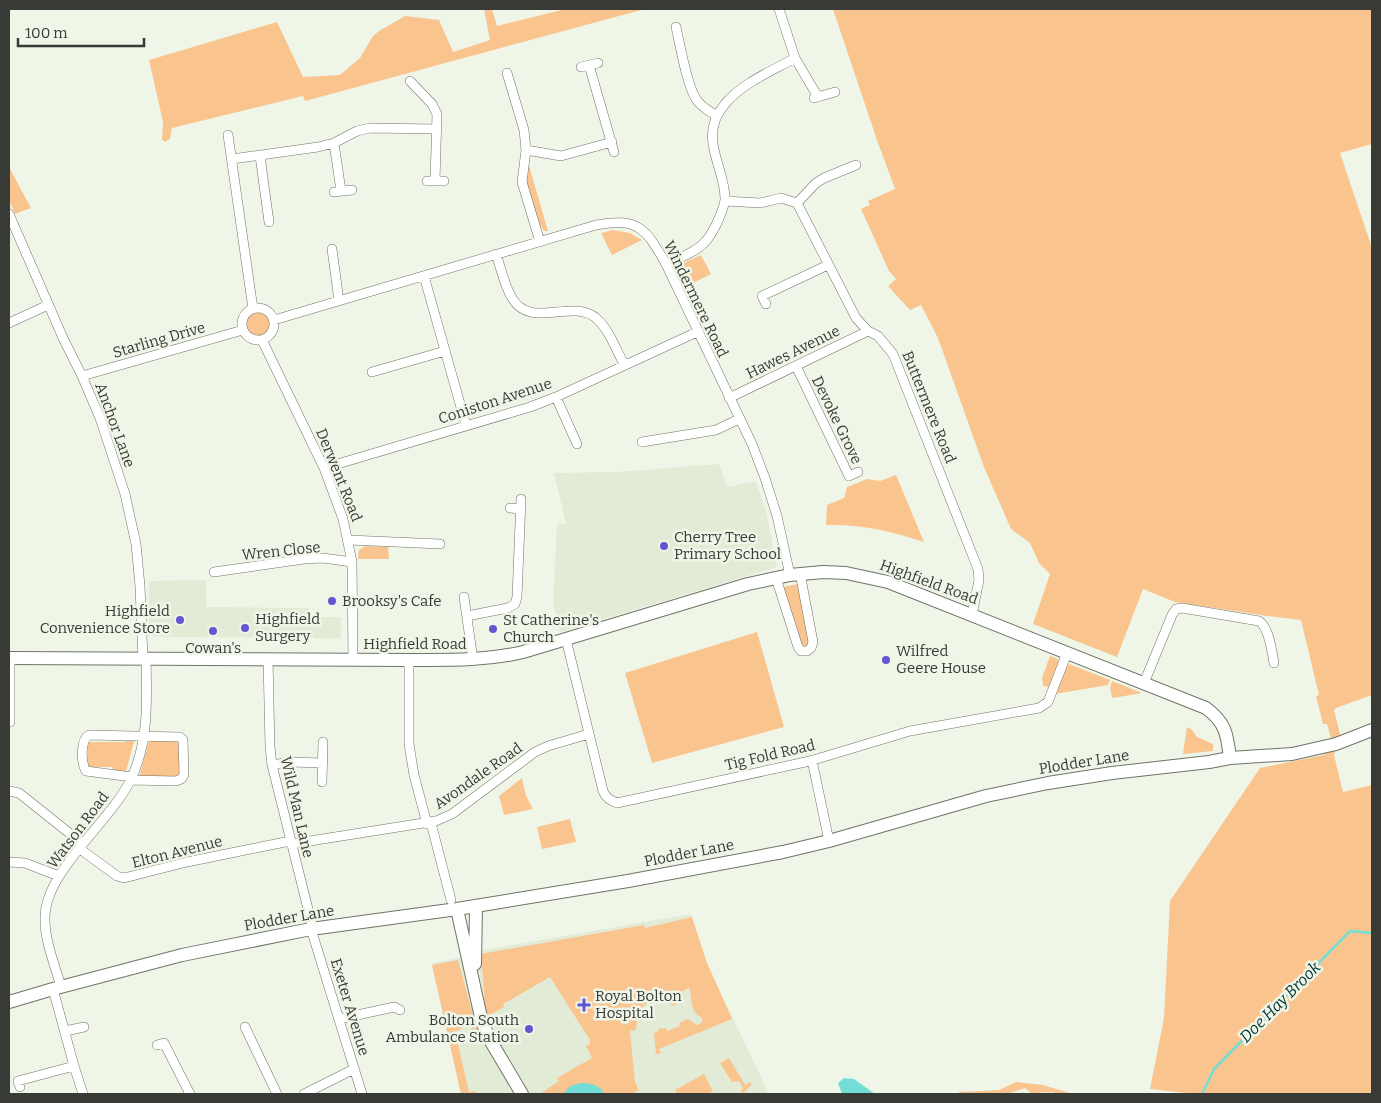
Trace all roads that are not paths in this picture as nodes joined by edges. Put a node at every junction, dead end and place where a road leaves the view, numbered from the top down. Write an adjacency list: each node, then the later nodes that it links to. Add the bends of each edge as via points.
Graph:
1 (779, 9): 3 (street)
2 (675, 33): 8 (street, via 696,99)
3 (795, 58): 7 (street, via 815,98); 8 (street, via 744,87 724,104)
4 (589, 65): 11 (street)
5 (507, 73): 13 (street, via 516,86)
6 (410, 82): 9 (street, via 422,89 435,109)
7 (835, 92)
8 (717, 116): 20 (street, via 712,141)
9 (436, 129): 12 (street, via 370,128); 18 (street)
10 (228, 135): 16 (street)
11 (612, 142): 13 (street, via 567,156); 14 (street)
12 (334, 143): 15 (street); 19 (street, via 337,192)
13 (526, 150): 24 (street, via 522,182)
14 (614, 152)
15 (260, 156): 16 (street); 23 (street, via 260,184)
16 (232, 160): 33 (street)
17 (850, 164): 21 (street, via 816,183)
18 (435, 181)
19 (352, 190)
20 (725, 201): 21 (street, via 760,203 781,198); 27 (street, via 712,233 703,244)
21 (797, 202): 28 (street, Buttermere Road)
22 (9, 214): 32 (street, Anchor Lane)
23 (269, 222)
24 (540, 242): 26 (street, Windermere Road); 27 (street, Windermere Road, via 603,224 628,223 645,231)
25 (332, 249): 30 (street)
26 (496, 254): 29 (street, Windermere Road); 41 (street, via 508,292 518,306 535,313 574,311 589,314 603,326)
27 (666, 264): 38 (street, Windermere Road)
28 (828, 265): 31 (street, via 762,296); 37 (street, Buttermere Road, via 856,318)
29 (424, 276): 30 (street, Windermere Road); 40 (street)
30 (339, 301): 34 (street, Windermere Road)
31 (766, 304)
32 (48, 305): 35 (street); 44 (street, Anchor Lane)
33 (253, 309): 34 (street, via 263,309); 36 (street, via 245,315)
34 (274, 320): 39 (street, via 271,334)
35 (9, 323)
36 (243, 330): 39 (street, via 253,340); 44 (street, Starling Drive)
37 (868, 331): 42 (street, Hawes Avenue); 63 (street, Buttermere Road, via 878,336 893,354 976,564 979,580)
38 (697, 332): 41 (street, Coniston Avenue); 46 (street, Windermere Road)
39 (262, 340): 51 (street, Derwent Road)
40 (445, 351): 43 (street); 48 (street)
41 (624, 364): 45 (street, Coniston Avenue)
42 (796, 366): 46 (street, Hawes Avenue); 52 (street, Devoke Grove, via 849,476)
43 (372, 372)
44 (82, 376): 68 (street, Anchor Lane, via 129,506 136,544)
45 (556, 397): 48 (street, Coniston Avenue); 50 (street)
46 (729, 398): 47 (street, Windermere Road)
47 (739, 419): 49 (street, via 716,430); 60 (street, Windermere Road, via 765,478)
48 (466, 425): 51 (street, Coniston Avenue)
49 (642, 442)
50 (577, 444)
51 (324, 468): 56 (street, Derwent Road)
52 (858, 472)
53 (521, 499): 55 (street)
54 (510, 508): 55 (street)
55 (521, 509): 64 (street, via 514,561 515,604)
56 (349, 540): 57 (street); 58 (street, Derwent Road)
57 (440, 544)
58 (352, 562): 59 (street, Wren Close, via 304,559); 70 (street, Derwent Road)
59 (214, 572)
60 (795, 574): 61 (street, Highfield Road); 61 (street, Windermere Road, via 813,642 807,651 798,647); 63 (street, Highfield Road, via 846,573 877,579)
61 (776, 578): 65 (street, Highfield Road)
62 (464, 597): 64 (street)
63 (972, 615): 66 (street, Highfield Road)
64 (467, 616): 72 (street)
65 (566, 639): 72 (street, Highfield Road, via 506,656); 77 (street, Tig Fold Road)
66 (1067, 653): 74 (street, Highfield Road); 81 (street, Tig Fold Road, via 1048,702 1039,708 910,731)
67 (10, 658): 68 (street, Highfield Road); 75 (street)
68 (145, 659): 69 (street, Highfield Road); 78 (street, Watson Road, via 147,712)
69 (268, 659): 70 (street, Highfield Road); 83 (street, Wild Man Lane)
70 (353, 660): 71 (street, Highfield Road)
71 (409, 660): 72 (street, Highfield Road); 87 (street, via 409,744 414,775)
72 (472, 660)
73 (1274, 663): 74 (street, via 1264,623 1182,608 1176,609 1172,615)
74 (1144, 683): 80 (street, Highfield Road, via 1206,708 1215,715 1226,732)
75 (10, 722)
76 (1372, 730): 80 (street, Plodder Lane, via 1336,744 1292,754)
77 (589, 734): 81 (street, Tig Fold Road, via 605,796 617,802); 87 (street, Avondale Road, via 536,752 452,814)
78 (144, 736): 84 (street, Watson Road); 84 (street, Watson Road, via 180,737 183,740 184,775 176,781); 84 (street, Watson Road, via 89,735 84,738 83,768 86,771)
79 (323, 742): 82 (street)
80 (1230, 758): 88 (street, Plodder Lane, via 1048,783 986,796)
81 (812, 760): 88 (street)
82 (323, 763): 83 (street); 85 (street)
83 (272, 764): 89 (street, Wild Man Lane)
84 (132, 778): 90 (street, Watson Road, via 113,808)
85 (322, 782)
86 (9, 791): 90 (street, Elton Avenue, via 19,793)
87 (429, 823): 89 (street, Avondale Road); 93 (street)
88 (829, 841): 94 (street, Plodder Lane, via 628,881)
89 (290, 843): 90 (street, Elton Avenue, via 187,862 124,878 116,876); 95 (street, Wild Man Lane)
90 (81, 846): 92 (street, Watson Road)
91 (9, 862): 92 (street, via 25,863)
92 (59, 876): 97 (street, Watson Road, via 45,911)
93 (454, 905): 94 (street, Plodder Lane); 95 (street, Plodder Lane); 96 (street)
94 (476, 906): 96 (street)
95 (312, 929): 97 (street, Plodder Lane, via 182,955); 100 (street, Exeter Avenue)
96 (475, 984): 113 (street, via 486,1032)
97 (57, 988): 98 (street, Plodder Lane); 103 (street, Watson Road)
98 (9, 1002)
99 (400, 1010): 100 (street, via 394,1007)
100 (339, 1019): 106 (street, Exeter Avenue)
101 (84, 1027): 103 (street)
102 (245, 1027): 110 (street)
103 (65, 1031): 105 (street, Watson Road)
104 (157, 1045): 109 (street, via 164,1043)
105 (74, 1066): 107 (street, via 18,1081); 108 (street, Watson Road)
106 (354, 1069): 111 (street); 112 (street, Exeter Avenue)
107 (20, 1087)
108 (83, 1094)
109 (190, 1094)
110 (277, 1094)
111 (304, 1094)
112 (362, 1094)
113 (522, 1094)

